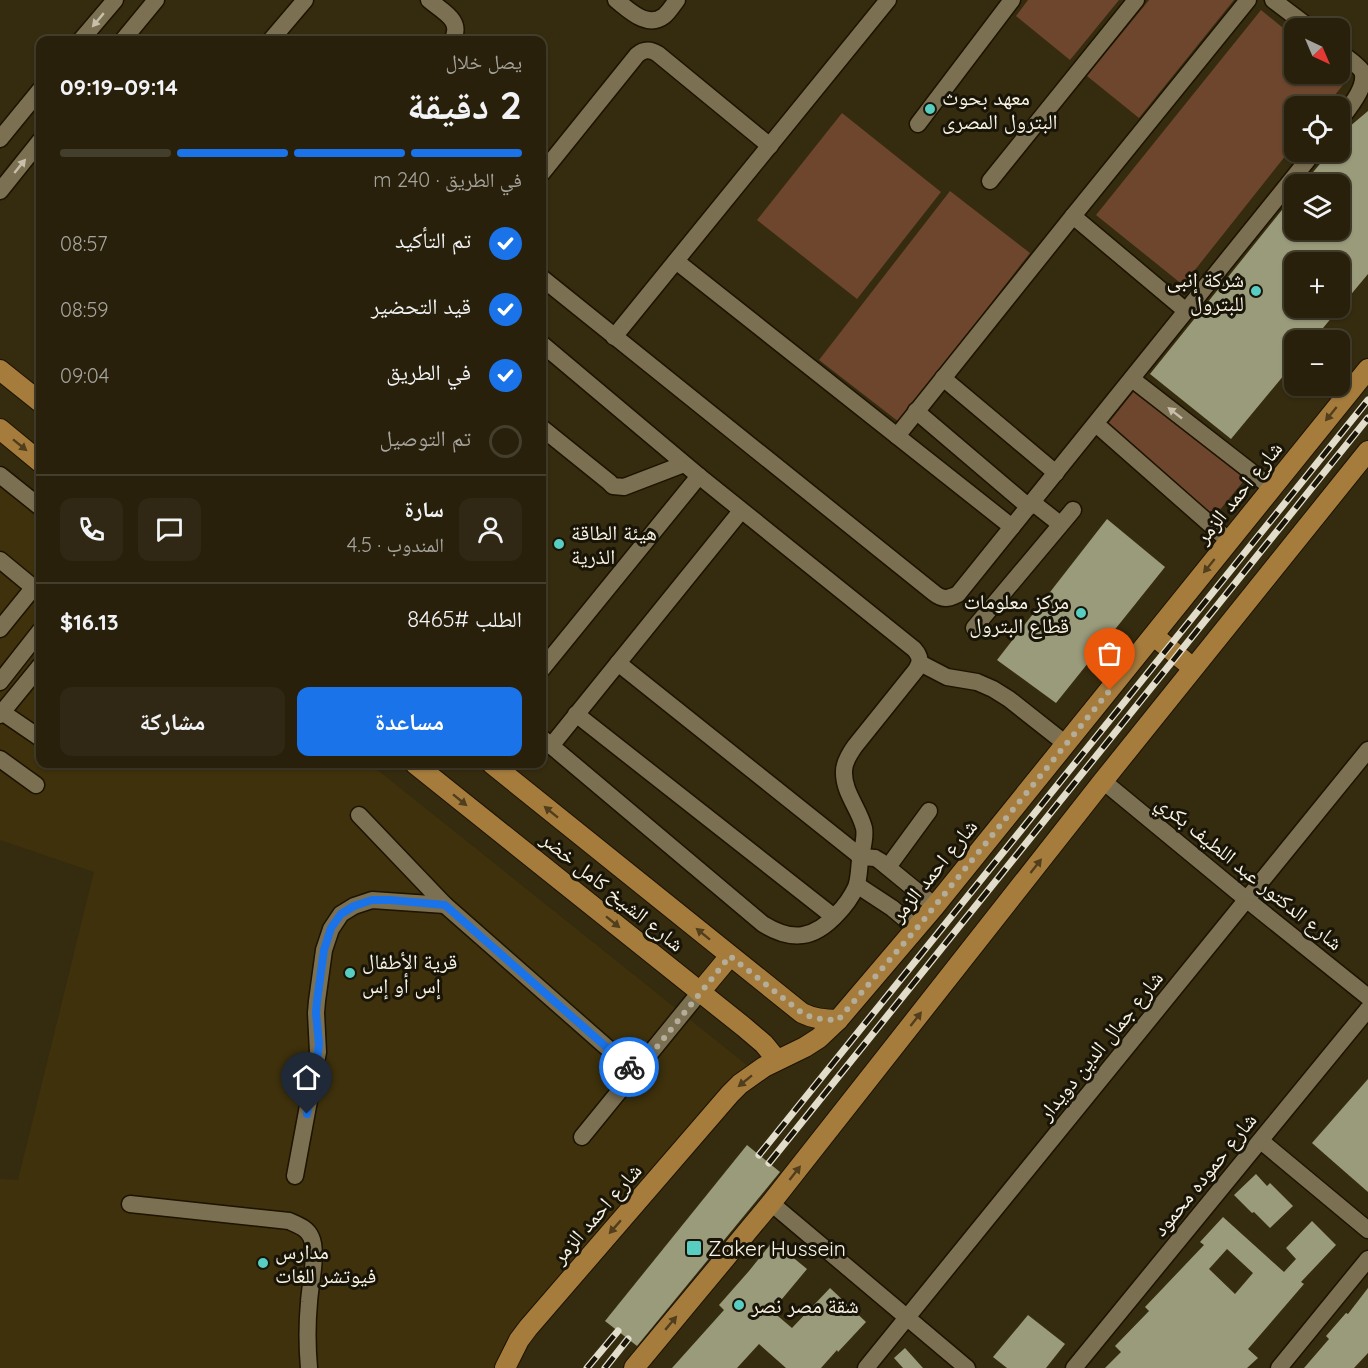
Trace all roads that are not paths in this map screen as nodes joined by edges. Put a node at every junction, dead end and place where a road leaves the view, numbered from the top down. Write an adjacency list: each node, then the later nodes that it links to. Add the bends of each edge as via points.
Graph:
1 (115, 0): 13 (street, one-way to 13)
2 (156, 0): 14 (street)
3 (305, 0): 15 (street)
4 (429, 0): 16 (street, via 452,18)
5 (616, 0): 6 (street, via 642,19 653,20 663,16)
6 (677, 0)
7 (888, 0): 23 (street)
8 (1012, 0): 20 (street)
9 (1136, 0): 26 (street)
10 (1248, 0): 28 (street)
11 (1274, 0): 12 (street)
12 (1297, 18)
13 (84, 36)
14 (126, 36)
15 (274, 36)
16 (454, 36)
17 (1350, 60): 19 (street, via 1364,72 1366,80 1365,88)
18 (36, 95): 21 (street)
19 (1350, 107)
20 (918, 124)
21 (0, 138)
22 (36, 146): 27 (street, one-way to 22)
23 (770, 146): 25 (street, via 658,54 647,50 637,55); 29 (street)
24 (1306, 162): 31 (street)
25 (546, 168)
26 (990, 181)
27 (0, 191)
28 (1073, 216): 31 (street); 36 (street)
29 (676, 261): 32 (street); 43 (street)
30 (546, 281): 32 (street)
31 (1186, 310): 37 (street)
32 (614, 337): 56 (street, via 941,598 958,594)
33 (546, 347): 46 (street)
34 (1368, 369): 50 (main road, شارع احمد الزمر, one-way to 50)
35 (0, 370): 38 (main road)
36 (942, 378): 39 (street); 47 (street)
37 (1132, 379): 40 (street); 50 (street, one-way to 37)
38 (36, 399)
39 (916, 411): 43 (street); 52 (street)
40 (1096, 424): 47 (street); 57 (street)
41 (0, 429): 45 (main road, one-way to 45)
42 (546, 431): 46 (street, via 619,487)
43 (897, 436): 56 (street)
44 (1368, 451): 68 (main road)
45 (36, 459)
46 (684, 464): 49 (street)
47 (1056, 473): 52 (street)
48 (0, 475): 51 (street)
49 (699, 476): 54 (street); 67 (street)
50 (1272, 488): 57 (main road, شارع احمد الزمر)
51 (36, 504)
52 (1031, 505): 55 (street); 56 (street)
53 (1072, 510): 55 (street)
54 (741, 511): 65 (street); 66 (street, via 914,649)
55 (1060, 524): 61 (street)
56 (1012, 527)
57 (1229, 541): 64 (main road, شارع احمد الزمر, one-way to 64)
58 (0, 560): 59 (street)
59 (36, 589)
60 (36, 591): 62 (street)
61 (974, 628)
62 (0, 629)
63 (36, 636): 70 (street)
64 (1154, 636): 68 (main road); 75 (main road, شارع احمد الزمر)
65 (618, 663): 72 (street); 84 (street)
66 (920, 663): 75 (street, via 947,677 993,688); 84 (street, via 855,746 844,770 845,784 864,829)
67 (546, 664)
68 (1193, 668): 80 (main road)
69 (36, 671): 71 (street)
70 (0, 682)
71 (1, 714): 73 (street)
72 (576, 714): 74 (street); 90 (street)
73 (36, 736)
74 (546, 742): 90 (street, via 763,924 792,936 822,928)
75 (1066, 744): 89 (main road, شارع احمد الزمر)
76 (1368, 750): 87 (street, شارع جمال الدين دويدار)
77 (0, 759): 81 (street)
78 (420, 768): 93 (main road, شارع الشيخ كامل خضر, one-way to 93)
79 (497, 768): 92 (main road, شارع الشيخ كامل خضر, one-way to 79)
80 (1103, 781): 87 (street, شارع الدكتور عبد اللطيف بكري); 102 (main road, one-way to 80)
81 (36, 785)
82 (929, 811): 85 (street)
83 (359, 814): 88 (street)
84 (861, 857): 85 (street, via 875,858); 86 (street)
85 (888, 867): 89 (street)
86 (857, 885): 90 (street); 91 (street)
87 (1246, 899): 94 (street, شارع الدكتور عبد اللطيف بكري); 106 (street, شارع جمال الدين دويدار)
88 (445, 905): 98 (street); 101 (street, via 372,900 341,914 331,928 317,1001 318,1052)
89 (935, 906): 91 (main road, شارع احمد الزمر)
90 (834, 917)
91 (917, 928): 96 (main road, شارع احمد الزمر)
92 (730, 956): 93 (main road); 96 (main road, شارع الشيخ كامل خضر, via 802,1013)
93 (700, 992): 97 (main road, شارع الشيخ كامل خضر, via 755,1035); 98 (street)
94 (1368, 997)
95 (1368, 1009): 100 (street, شارع حموده محمود)
96 (838, 1020): 97 (main road, شارع احمد الزمر, via 819,1038)
97 (777, 1060): 108 (main road, شارع احمد الزمر, one-way to 108, via 730,1094 528,1328)
98 (636, 1073): 99 (street)
99 (582, 1137)
100 (1261, 1141): 104 (street); 112 (street, شارع حموده محمود)
101 (295, 1176)
102 (771, 1203): 106 (street); 109 (main road, one-way to 102)
103 (130, 1204): 107 (street, via 289,1221 302,1226 311,1236 314,1249 308,1312)
104 (1368, 1230)
105 (1368, 1259): 113 (street)
106 (907, 1317): 110 (street, شارع جمال الدين دويدار); 111 (street)
107 (309, 1368)
108 (505, 1368)
109 (633, 1368)
110 (866, 1368)
111 (968, 1368)
112 (1074, 1368)
113 (1279, 1368)

